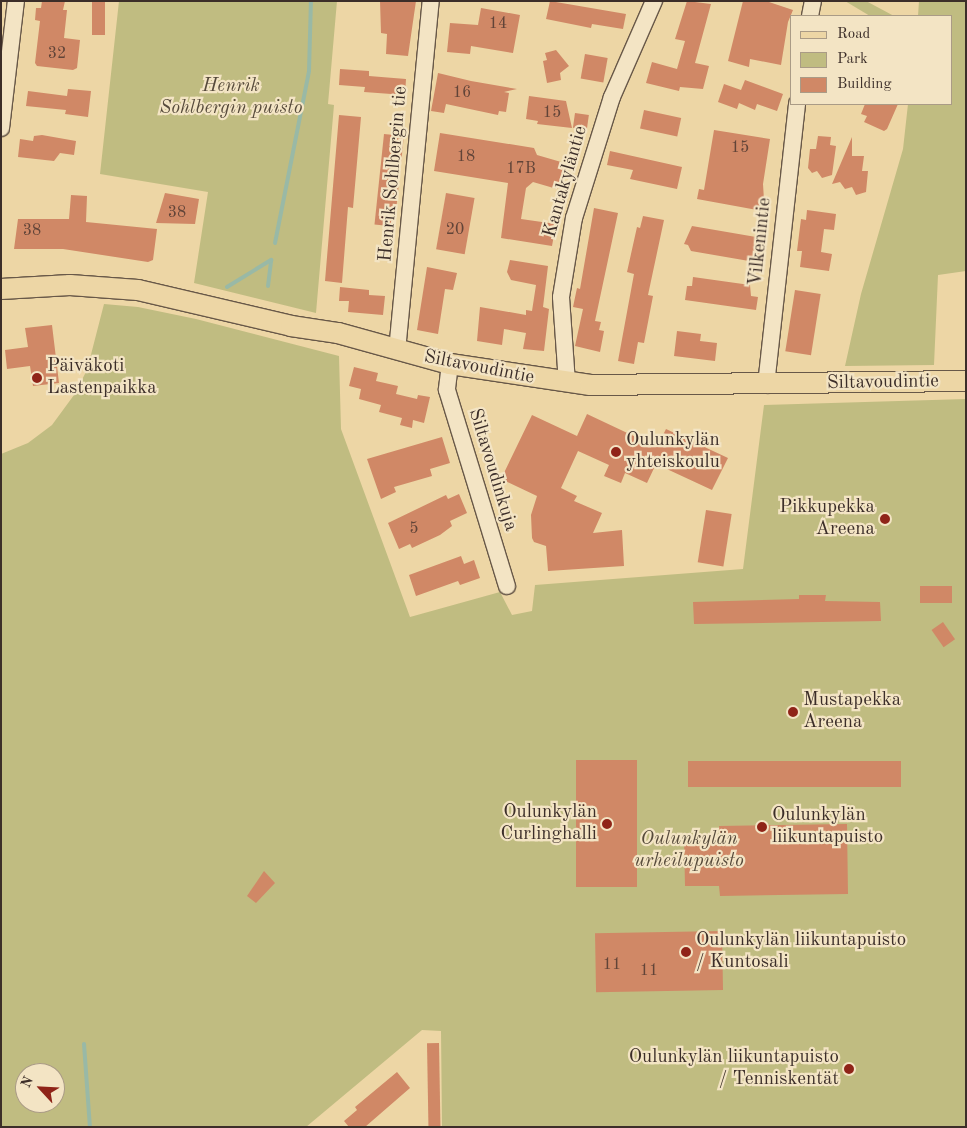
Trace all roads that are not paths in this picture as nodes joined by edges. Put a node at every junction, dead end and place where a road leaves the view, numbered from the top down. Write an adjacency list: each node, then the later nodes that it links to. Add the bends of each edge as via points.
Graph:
1 (16, 1): 6 (street)
2 (431, 1): 10 (street, Henrik Sohlbergin tie)
3 (654, 1): 13 (street, Kantakyläntie, via 612,97 574,218 561,297)
4 (813, 1): 5 (street)
5 (810, 15)
6 (7, 19): 8 (street)
7 (797, 105): 14 (street, Vilkenintie)
8 (1, 128)
9 (1, 289): 10 (main road, Siltavoudintie, via 70,284 138,290 291,326 338,333)
10 (397, 351): 11 (main road, Siltavoudintie)
11 (450, 364): 13 (main road, Siltavoudintie); 15 (street, Siltavoudinkuja, via 447,390)
12 (966, 381): 14 (main road, Siltavoudintie)
13 (567, 383): 14 (main road, Siltavoudintie, via 613,386)
14 (766, 385)
15 (507, 586)

